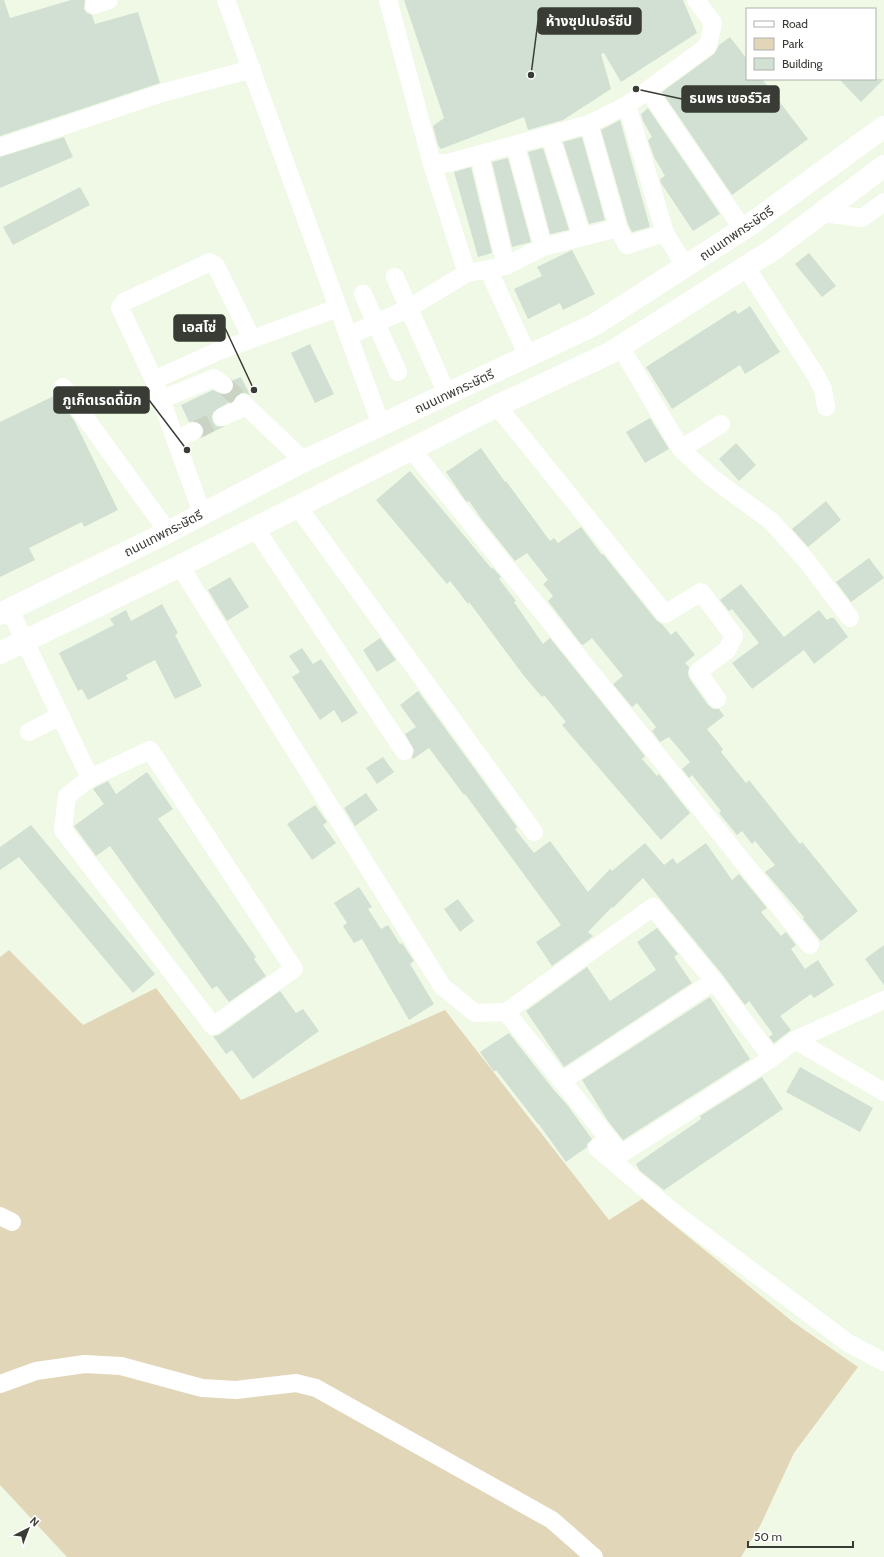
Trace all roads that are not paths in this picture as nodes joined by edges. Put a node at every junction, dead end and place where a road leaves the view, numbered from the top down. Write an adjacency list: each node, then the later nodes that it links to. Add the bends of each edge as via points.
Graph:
1 (226, 0): 4 (street)
2 (388, 0): 13 (street)
3 (696, 0): 5 (street, via 713,23 708,46)
4 (252, 70): 11 (street, via 162,93); 29 (street)
5 (648, 90): 6 (street); 18 (street)
6 (627, 105): 7 (street); 19 (street)
7 (589, 124): 9 (street); 17 (street)
8 (884, 127): 18 (main road, ถนนเทพกระษัตรี)
9 (550, 135): 10 (street); 20 (street)
10 (515, 145): 12 (street); 21 (street)
11 (0, 147)
12 (479, 154): 13 (street, via 448,163); 22 (street)
13 (432, 164): 26 (street)
14 (884, 166): 16 (main road)
15 (884, 202): 16 (street, via 862,218)
16 (823, 213): 24 (main road)
17 (618, 228): 19 (street, via 627,245); 20 (street)
18 (743, 229): 23 (main road, ถนนเทพกระษัตรี)
19 (665, 233): 23 (street)
20 (582, 237): 21 (street)
21 (543, 247): 22 (street)
22 (506, 266): 25 (street)
23 (685, 266): 35 (main road, ถนนเทพกระษัตรี, via 594,325)
24 (746, 267): 34 (main road); 43 (street, via 815,374 823,389)
25 (488, 269): 26 (street); 35 (street)
26 (467, 272): 30 (street)
27 (395, 277): 30 (street)
28 (363, 294): 31 (street)
29 (338, 308): 32 (street); 33 (street)
30 (409, 308): 31 (street); 40 (street)
31 (375, 324): 32 (street); 36 (street)
32 (348, 336): 46 (street)
33 (252, 339): 37 (street); 37 (street, via 216,266 210,262 124,302 120,308)
34 (620, 346): 42 (main road); 49 (street)
35 (528, 356): 40 (main road, ถนนเทพกระษัตรี)
36 (398, 372)
37 (154, 380): 41 (street)
38 (224, 385): 41 (street, via 214,378)
39 (63, 387): 55 (street)
40 (447, 394): 46 (main road, ถนนเทพกระษัตรี)
41 (160, 400): 48 (street)
42 (497, 406): 50 (main road); 61 (street, via 665,614 701,592 734,636 727,650 698,672)
43 (826, 407)
44 (222, 417): 51 (street, via 245,404)
45 (721, 424): 49 (street)
46 (381, 425): 51 (main road, ถนนเทพกระษัตรี)
47 (194, 430): 48 (street)
48 (175, 439): 53 (street)
49 (681, 449): 58 (street, via 711,477 771,522 806,560)
50 (412, 450): 52 (main road); 67 (street)
51 (304, 461): 53 (main road, ถนนเทพกระษัตรี)
52 (298, 507): 54 (main road); 66 (street)
53 (202, 513): 55 (main road, ถนนเทพกระษัตรี)
54 (255, 528): 56 (main road); 64 (street)
55 (168, 532): 57 (main road, ถนนเทพกระษัตรี)
56 (180, 566): 59 (main road); 70 (street, via 442,986 475,1013)
57 (5, 612): 59 (street)
58 (850, 618)
59 (24, 642): 60 (main road); 62 (street)
60 (0, 653)
61 (717, 699)
62 (60, 716): 63 (street); 65 (street)
63 (29, 732)
64 (404, 751)
65 (90, 778): 65 (street, via 67,796 63,830 213,1026 294,969 150,750)
66 (534, 832)
67 (810, 945)
68 (714, 981): 70 (street, via 653,907); 72 (street); 73 (street)
69 (884, 1000): 71 (street)
70 (506, 1012): 73 (street)
71 (795, 1040): 72 (street); 74 (street)
72 (772, 1058): 75 (street, via 621,1154)
73 (562, 1081): 75 (street)
74 (884, 1092)
75 (609, 1139): 76 (street, via 597,1148 673,1212 848,1343)
76 (884, 1362)
77 (0, 1384): 78 (street, via 36,1371 85,1364 121,1366 202,1388 236,1390 296,1383 316,1388 552,1520)
78 (594, 1557)

